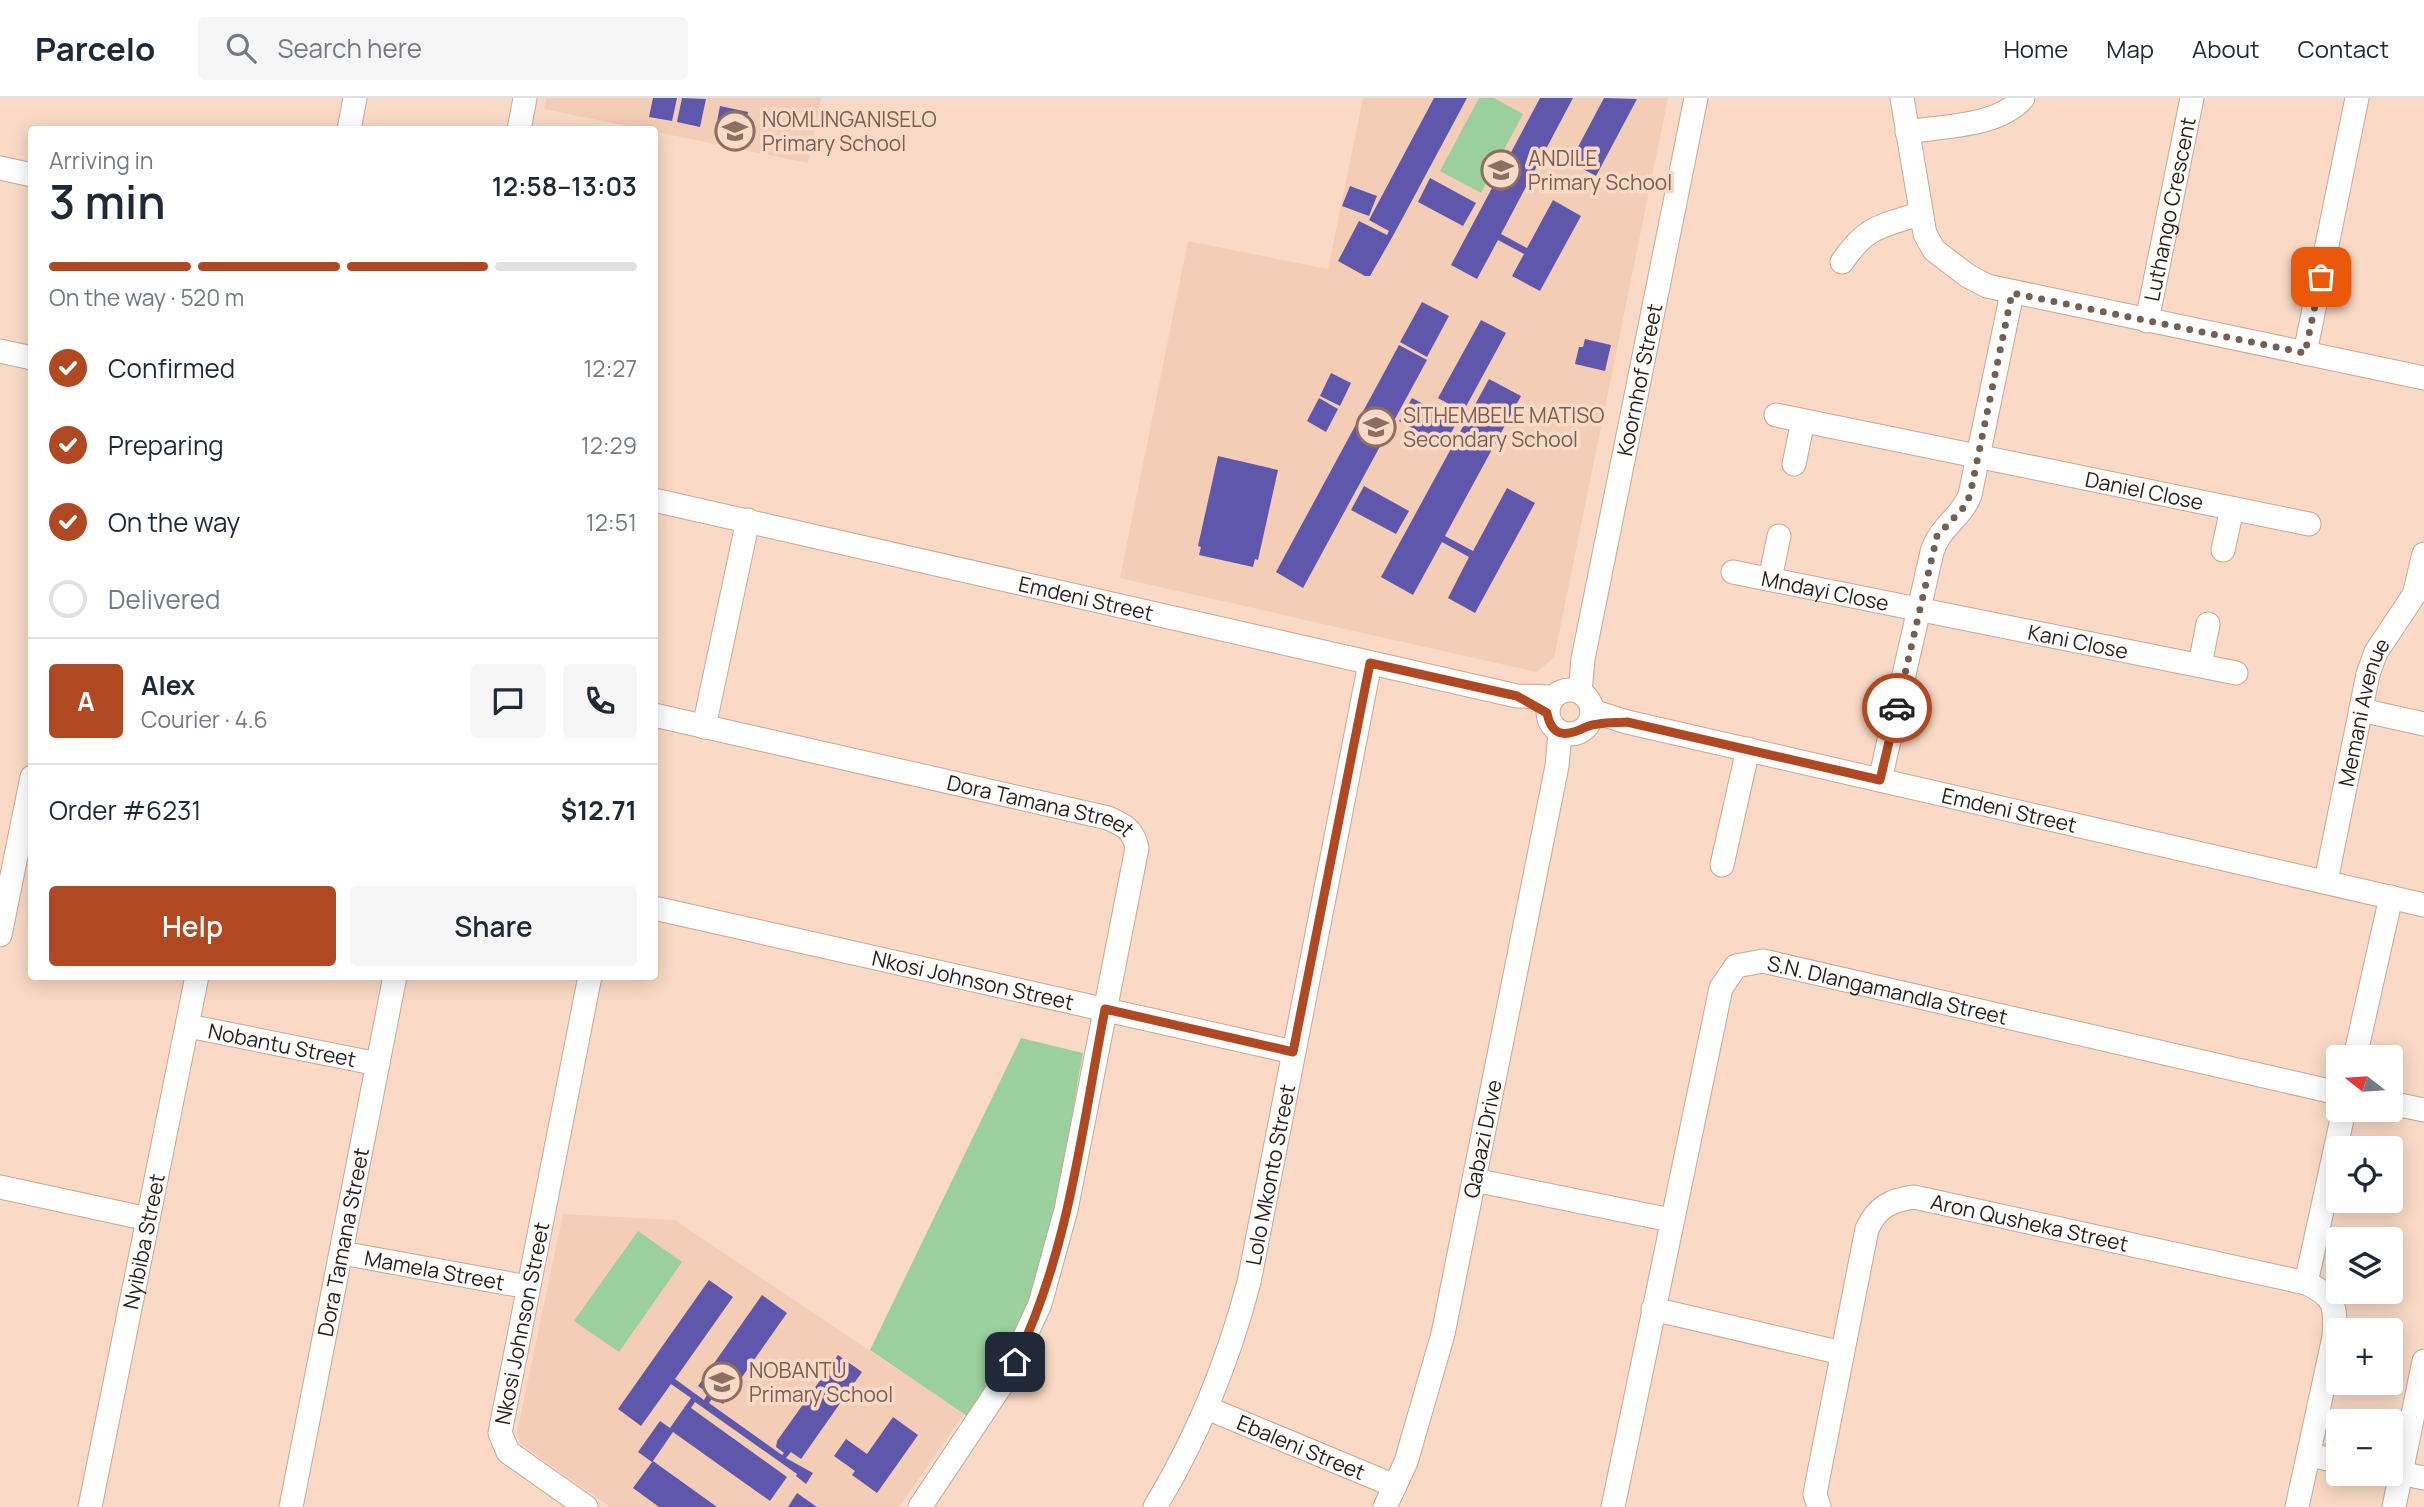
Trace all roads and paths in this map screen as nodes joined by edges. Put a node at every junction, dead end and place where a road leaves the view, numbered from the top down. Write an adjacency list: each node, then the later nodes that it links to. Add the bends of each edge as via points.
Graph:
1 (355, 98): 8 (street)
2 (525, 98): 9 (street)
3 (1696, 98): 40 (street, Koornhof Street)
4 (1902, 98): 10 (street)
5 (2023, 98): 10 (street, via 2013,109 1994,117)
6 (2192, 98): 16 (street, Luthango Crescent)
7 (2357, 98): 18 (street)
8 (350, 126)
9 (520, 126)
10 (1907, 132): 13 (street)
11 (0, 168): 12 (street)
12 (28, 174)
13 (1919, 214): 14 (street, via 1870,230 1859,237); 15 (street, via 1934,250 1968,276)
14 (1842, 262)
15 (2012, 293): 16 (street); 23 (street)
16 (2147, 321): 18 (street)
17 (0, 351): 19 (street)
18 (2305, 353): 20 (street)
19 (28, 357)
20 (2424, 378)
21 (1776, 415): 22 (street, Daniel Close)
22 (1802, 421): 23 (street, Daniel Close); 24 (street)
23 (1979, 457): 26 (street, Daniel Close); 34 (street, via 1968,501 1937,536)
24 (1794, 464)
25 (658, 500): 27 (street, Emdeni Street)
26 (2232, 509): 28 (street, Daniel Close); 30 (street)
27 (748, 520): 36 (street, Emdeni Street); 43 (street)
28 (2309, 524)
29 (1779, 536): 33 (street)
30 (2223, 550)
31 (2424, 557): 39 (street, Memani Avenue, via 2414,595 2376,652)
32 (1733, 572): 33 (street, Mndayi Close)
33 (1770, 579): 34 (street, Mndayi Close)
34 (1919, 609): 37 (street, Kani Close); 45 (street)
35 (2208, 624): 37 (street)
36 (1370, 663): 40 (street, Emdeni Street); 60 (street, Lolo Mkonto Street)
37 (2200, 665): 38 (street, Kani Close)
38 (2236, 673)
39 (2361, 710): 42 (street); 48 (street, Memani Avenue)
40 (1570, 712): 44 (street, Emdeni Street); 66 (street, Qabazi Drive)
41 (658, 716): 43 (street, Dora Tamana Street)
42 (2424, 724)
43 (704, 727): 57 (street, Dora Tamana Street, via 1124,825 1132,832 1137,848)
44 (1748, 749): 45 (street, Emdeni Street); 47 (street)
45 (1880, 780): 48 (street, Emdeni Street)
46 (28, 794): 49 (street)
47 (1722, 865)
48 (2326, 881): 50 (street, Emdeni Street)
49 (4, 895): 53 (street)
50 (2391, 897): 51 (street, Emdeni Street); 59 (street)
51 (2424, 905)
52 (658, 909): 57 (street, Nkosi Johnson Street)
53 (0, 935)
54 (196, 980): 58 (street, Nyibiba Street)
55 (394, 980): 61 (street, Dora Tamana Street)
56 (589, 980): 72 (street, Nkosi Johnson Street)
57 (1105, 1009): 60 (street, Nkosi Johnson Street); 87 (street, Dora Tamana Street, via 1066,1210 1032,1325 1006,1378)
58 (187, 1026): 61 (street, Nobantu Street); 68 (street, Nyibiba Street)
59 (2358, 1045)
60 (1293, 1052): 76 (street, Lolo Mkonto Street, via 1249,1282)
61 (378, 1064): 70 (street, Dora Tamana Street)
62 (2326, 1090): 69 (street, S.N. Dlangamandla Street, via 1776,964 1747,962 1736,966 1721,988)
63 (2403, 1106): 64 (street)
64 (2424, 1110)
65 (2341, 1122): 71 (street)
66 (1474, 1180): 69 (street); 82 (street, Qabazi Drive, via 1440,1347)
67 (0, 1187): 68 (street)
68 (148, 1219): 84 (street, Nyibiba Street)
69 (1671, 1220): 73 (street, S.N. Dlangamandla Street)
70 (342, 1253): 72 (street, Mamela Street); 85 (street, Dora Tamana Street)
71 (2306, 1283): 74 (street, Aron Qusheka Street, via 1914,1197 1892,1200 1867,1229); 78 (street, via 2332,1300 2335,1314)
72 (528, 1287): 86 (street, Nkosi Johnson Street, via 501,1440 508,1452)
73 (1653, 1309): 74 (street); 90 (street, S.N. Dlangamandla Street)
74 (1842, 1353): 91 (street, Aron Qusheka Street, via 1815,1494)
75 (2423, 1374): 77 (street)
76 (1207, 1408): 82 (street, Ebaleni Street); 88 (street, Lolo Mkonto Street)
77 (2403, 1447)
78 (2309, 1455): 79 (street); 92 (street)
79 (2326, 1459)
80 (2403, 1474): 81 (street)
81 (2424, 1478)
82 (1395, 1486): 89 (street, Qabazi Drive)
83 (2395, 1486): 93 (street)
84 (90, 1507)
85 (290, 1507)
86 (586, 1507)
87 (920, 1507)
88 (1155, 1507)
89 (1385, 1507)
90 (1613, 1507)
91 (1819, 1507)
92 (2297, 1507)
93 (2394, 1507)

